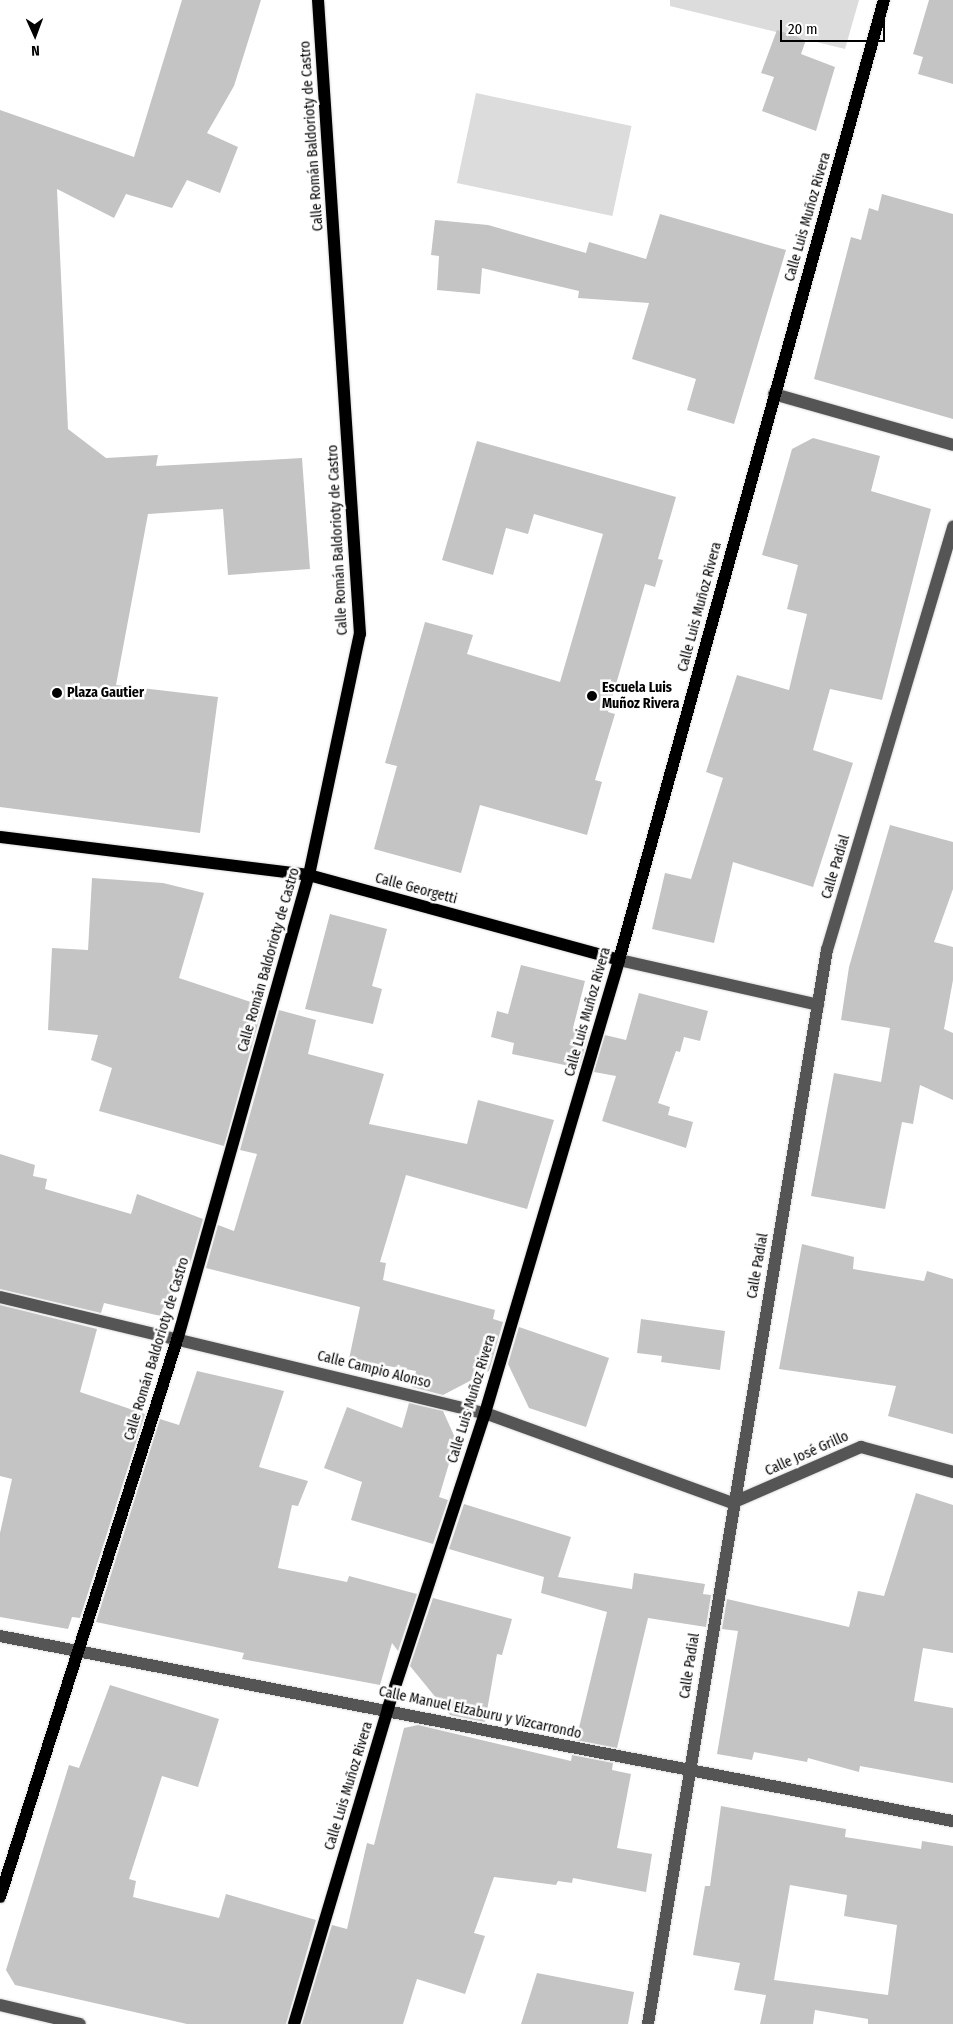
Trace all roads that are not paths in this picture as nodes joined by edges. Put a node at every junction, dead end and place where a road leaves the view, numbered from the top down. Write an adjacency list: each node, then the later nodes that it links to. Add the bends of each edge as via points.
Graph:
1 (318, 0): 7 (main road, Calle Román Baldorioty de Castro, via 360,634)
2 (884, 0): 3 (main road, Calle Luis Muñoz Rivera)
3 (774, 394): 4 (street); 8 (main road, Calle Luis Muñoz Rivera)
4 (953, 445)
5 (953, 526): 9 (street, Calle Padial, via 827,950)
6 (0, 837): 7 (main road, Calle Georgetti)
7 (309, 875): 8 (main road, Calle Georgetti); 11 (main road, Calle Román Baldorioty de Castro)
8 (619, 960): 9 (street, Calle Georgetti); 12 (main road, Calle Luis Muñoz Rivera)
9 (818, 1005): 14 (street, Calle Padial)
10 (0, 1296): 11 (street, Calle Campio Alonso)
11 (178, 1337): 12 (street, Calle Campio Alonso); 16 (main road, Calle Román Baldorioty de Castro)
12 (484, 1413): 14 (street, Calle Campio Alonso); 17 (main road, Calle Luis Muñoz Rivera)
13 (953, 1472): 14 (street, Calle José Grillo, via 861,1446)
14 (732, 1504): 18 (street, Calle Padial)
15 (0, 1636): 16 (street, Calle Manuel Elzaburu y Vizcarrondo)
16 (81, 1648): 17 (street, Calle Manuel Elzaburu y Vizcarrondo); 20 (main road, Calle Román Baldorioty de Castro)
17 (388, 1708): 18 (street, Calle Manuel Elzaburu y Vizcarrondo); 23 (main road, Calle Luis Muñoz Rivera)
18 (688, 1773): 19 (street, Calle Manuel Elzaburu y Vizcarrondo); 24 (street, Calle Padial)
19 (953, 1821)
20 (0, 1897)
21 (0, 2005): 22 (street)
22 (80, 2024)
23 (294, 2024)
24 (648, 2024)

